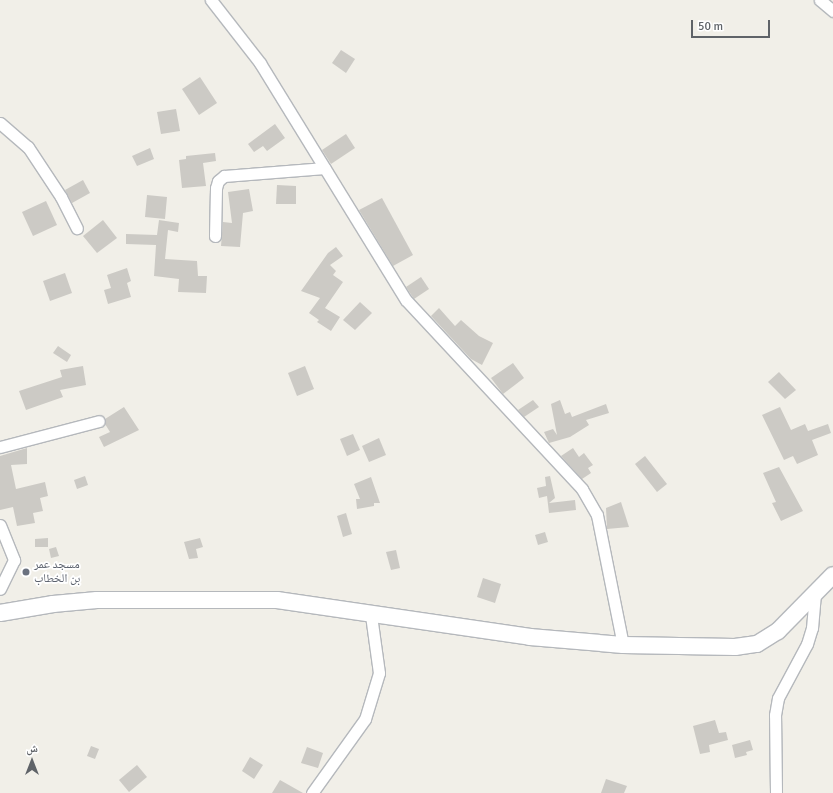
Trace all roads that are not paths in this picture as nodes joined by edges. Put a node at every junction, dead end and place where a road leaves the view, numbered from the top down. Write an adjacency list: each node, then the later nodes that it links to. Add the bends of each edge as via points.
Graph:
1 (211, 0): 5 (street, via 260,63)
2 (820, 0): 3 (street)
3 (833, 11)
4 (0, 123): 6 (street, via 28,147 61,196)
5 (325, 168): 7 (street, via 224,176 218,181 216,188); 16 (street, via 406,300 582,489 597,515)
6 (77, 228)
7 (215, 236)
8 (99, 421): 9 (street)
9 (0, 447)
10 (0, 525): 12 (street, via 14,560)
11 (833, 576): 13 (main road)
12 (0, 589)
13 (815, 595): 16 (main road, via 778,631 756,644); 18 (street, via 812,628 807,644 778,698 774,715)
14 (0, 613): 15 (main road, via 76,601 220,599 277,600)
15 (371, 615): 16 (main road, via 530,637); 17 (street, via 379,673 365,719)
16 (623, 645)
17 (312, 793)
18 (776, 793)

